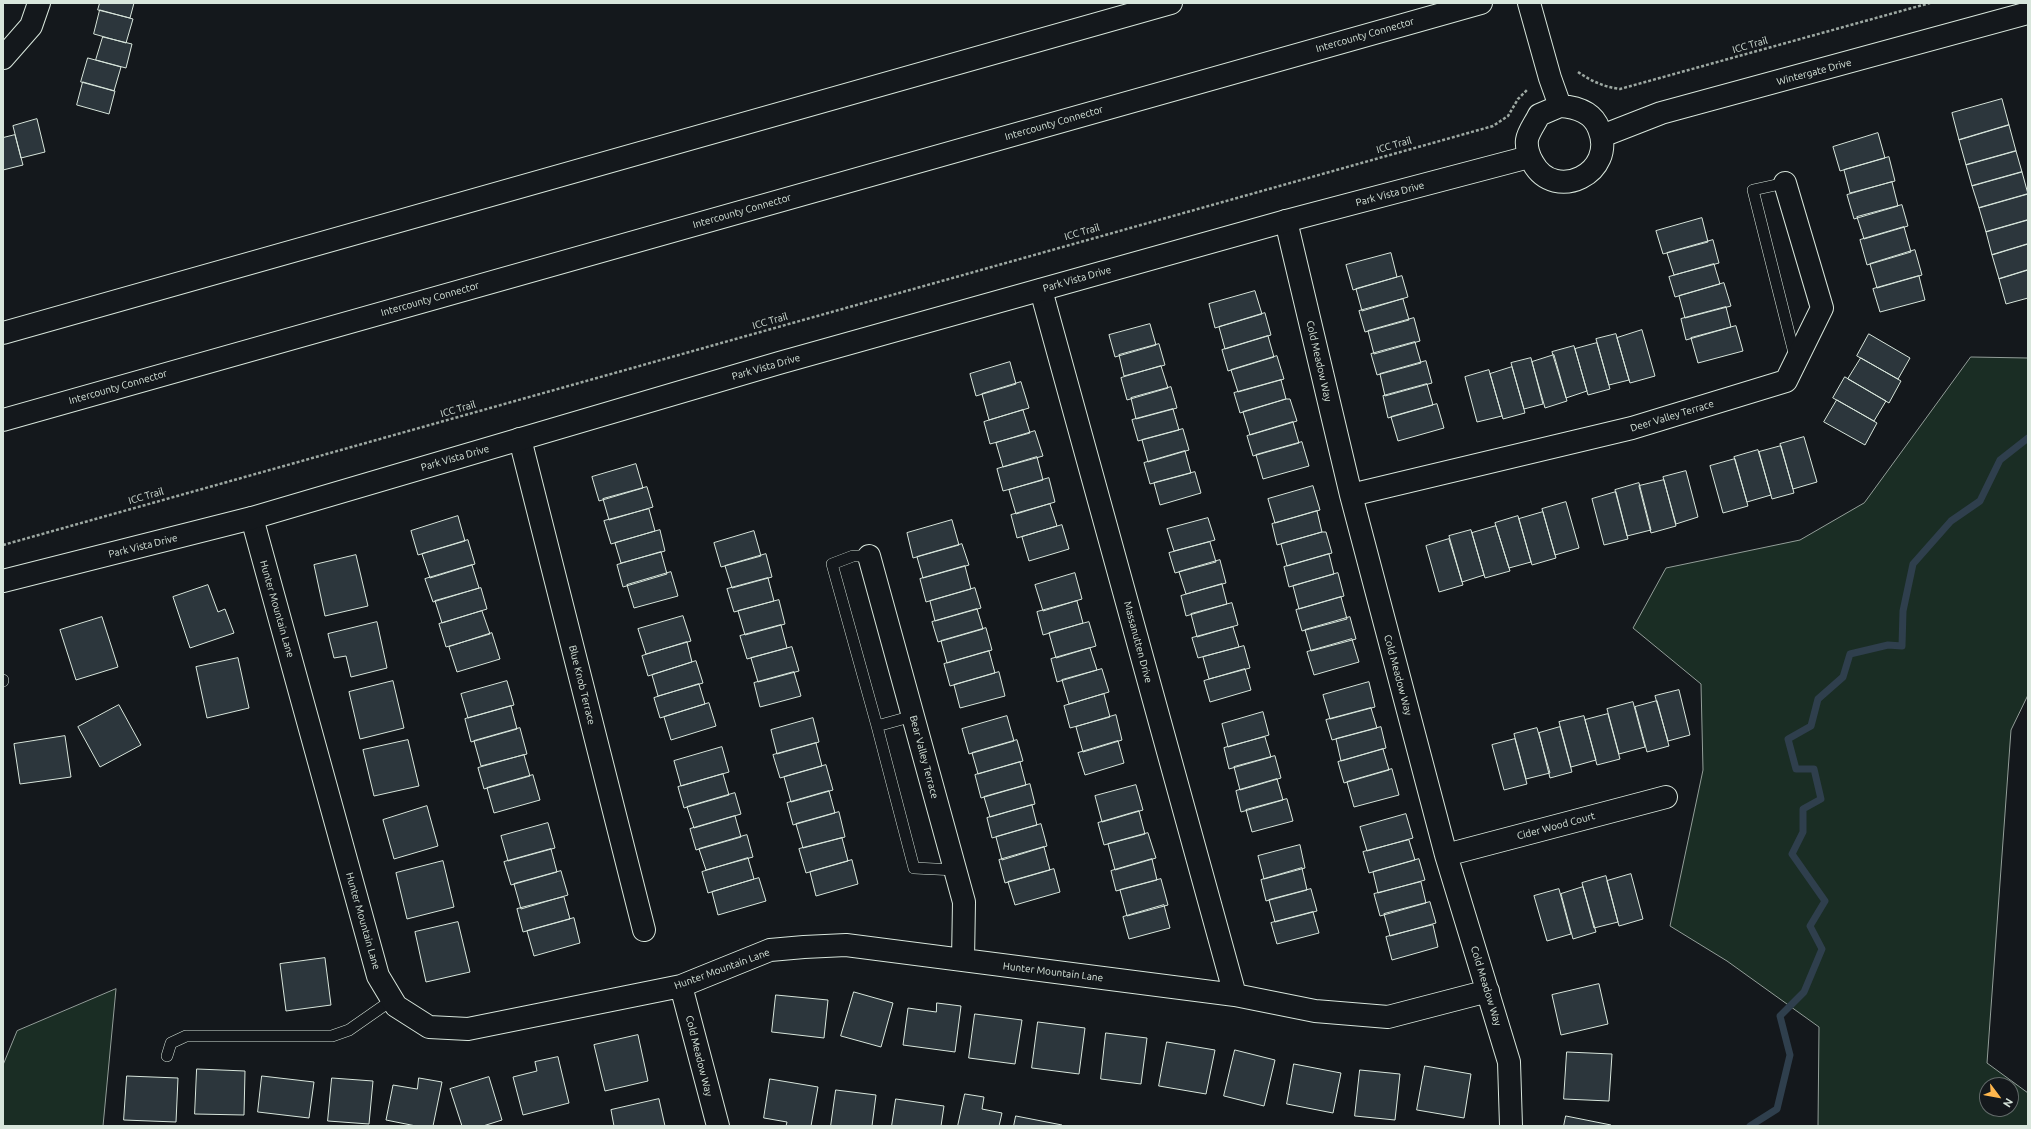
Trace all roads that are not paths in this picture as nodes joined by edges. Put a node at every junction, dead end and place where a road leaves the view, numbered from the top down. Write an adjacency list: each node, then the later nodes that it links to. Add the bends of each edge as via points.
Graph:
1 (39, 3): 6 (main road, via 31,26)
2 (1171, 3): 13 (main road)
3 (1481, 3): 15 (main road, Intercounty Connector)
4 (1529, 3): 7 (main road)
5 (2028, 13): 8 (main road, Wintergate Drive, via 1661,113)
6 (3, 58)
7 (1560, 106): 8 (main road, via 1576,107 1589,115 1597,124); 9 (main road, via 1539,115 1527,139)
8 (1602, 136): 9 (main road, via 1603,148 1599,160 1592,171 1576,180 1557,181 1545,177)
9 (1529, 157): 11 (main road, Park Vista Drive)
10 (1784, 183): 14 (main road, Deer Valley Terrace, via 1822,308); 14 (lane, via 1753,190)
11 (1286, 221): 12 (main road, Park Vista Drive); 17 (main road, Cold Meadow Way)
12 (1040, 290): 16 (main road, Park Vista Drive); 30 (main road, Massanutten Drive)
13 (3, 333)
14 (1796, 361): 17 (main road, Deer Valley Terrace, via 1786,381 1632,428)
15 (3, 420)
16 (520, 439): 18 (main road, Park Vista Drive); 26 (main road, Blue Knob Terrace)
17 (1351, 495): 24 (main road, Cold Meadow Way)
18 (252, 518): 20 (main road, Park Vista Drive); 31 (main road, Hunter Mountain Lane, via 378,976)
19 (869, 556): 21 (main road, Bear Valley Terrace); 22 (lane, via 853,556 832,564)
20 (3, 581)
21 (913, 716): 22 (lane); 25 (main road, Bear Valley Terrace)
22 (877, 726): 25 (lane, via 914,868)
23 (1666, 797): 24 (main road, Cider Wood Court)
24 (1446, 855): 29 (main road, Cold Meadow Way)
25 (956, 870): 27 (main road, Bear Valley Terrace, via 964,902)
26 (644, 930)
27 (964, 960): 28 (main road, Hunter Mountain Lane, via 846,945 804,946 770,950); 30 (main road, Hunter Mountain Lane)
28 (681, 986): 31 (main road, Hunter Mountain Lane, via 468,1029 429,1027 396,1006); 33 (main road, Cold Meadow Way)
29 (1488, 991): 30 (main road, Hunter Mountain Lane, via 1388,1017 1315,1011); 34 (main road, Cold Meadow Way, via 1509,1062)
30 (1235, 995)
31 (392, 1000): 32 (lane, via 349,1030 332,1036 186,1036 171,1043)
32 (167, 1056)
33 (718, 1126)
34 (1511, 1126)

